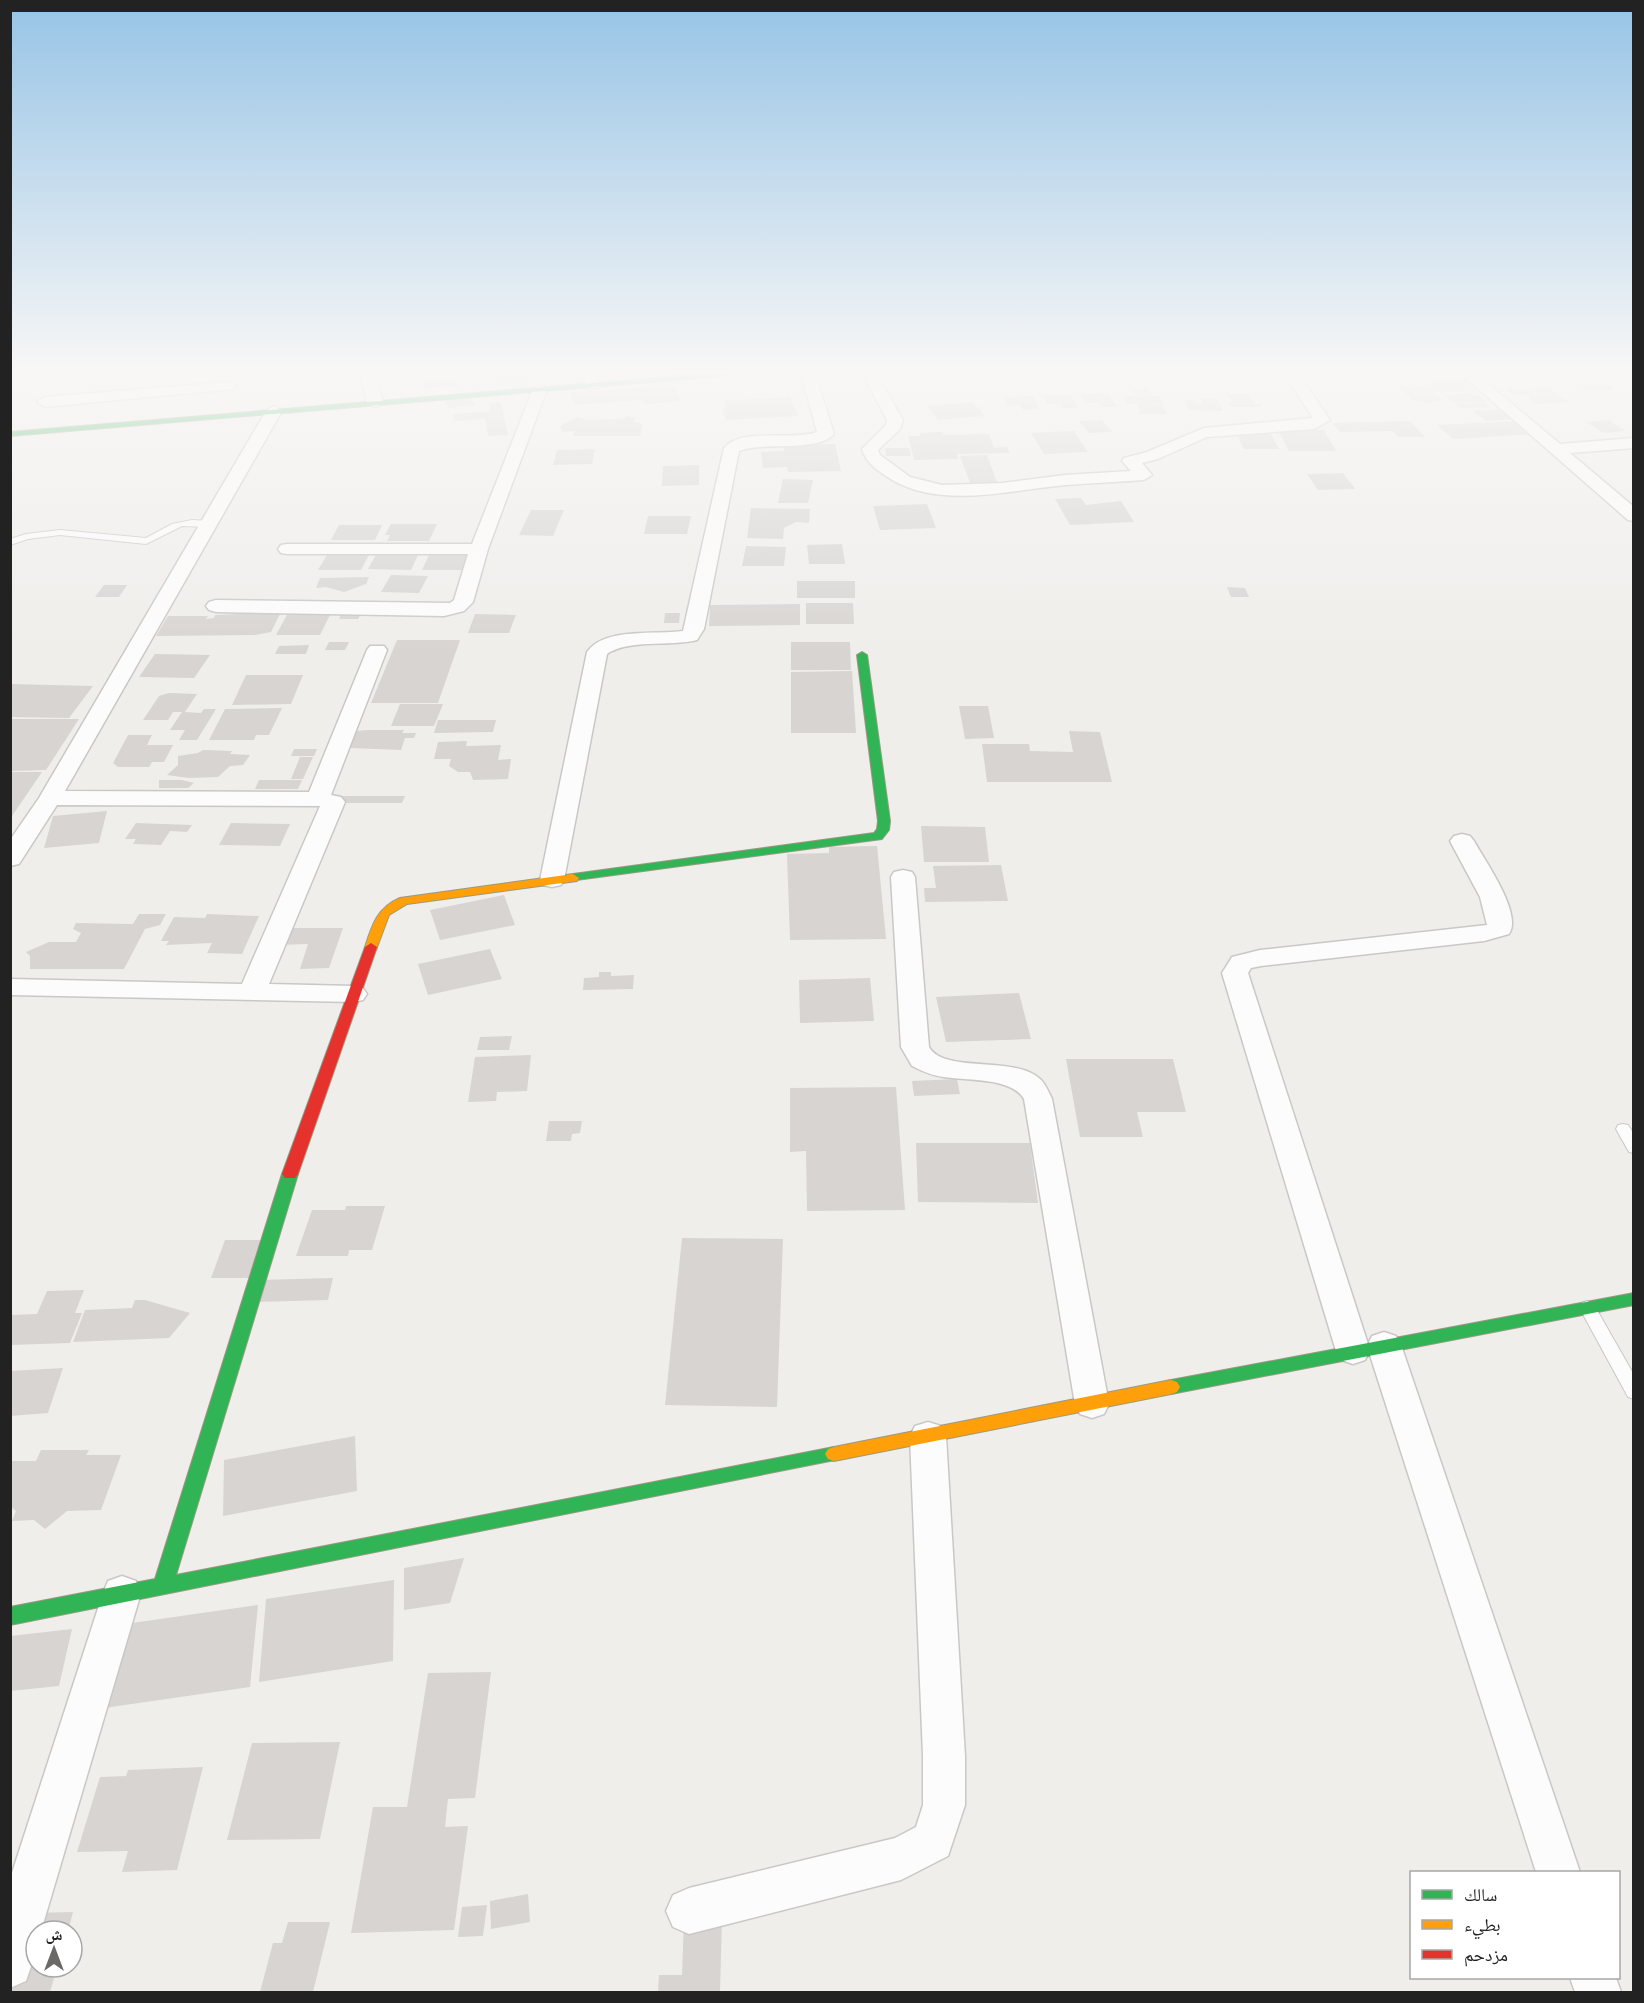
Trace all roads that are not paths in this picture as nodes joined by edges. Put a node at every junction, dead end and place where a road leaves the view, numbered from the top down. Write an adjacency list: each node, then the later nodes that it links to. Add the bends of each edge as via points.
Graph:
1 (242, 466): 8 (street)
2 (510, 466): 11 (street)
3 (728, 466): 20 (street, via 690,636 615,642 597,652)
4 (885, 466): 5 (street, via 904,481 920,487 971,490 1144,475)
5 (1135, 466)
6 (1577, 466): 7 (street)
7 (1634, 516)
8 (209, 524): 9 (lane, via 174,526 157,539 146,541 56,531 28,534); 15 (street)
9 (10, 542)
10 (287, 549): 11 (street)
11 (479, 549): 12 (street, via 463,602 444,610)
12 (216, 606)
13 (377, 650): 16 (street)
14 (862, 655): 20 (street, via 884,821 878,836)
15 (50, 798): 16 (street); 18 (street)
16 (318, 799): 22 (street, via 333,802)
17 (1462, 841): 28 (street, via 1496,906 1502,920 1500,929 1260,958 1241,963 1235,973)
18 (10, 859)
19 (903, 877): 30 (street, via 915,1047 922,1060 942,1068 1011,1076 1030,1085 1038,1099)
20 (552, 880): 23 (street, via 392,905 381,918)
21 (10, 987): 22 (street)
22 (252, 992): 23 (street)
23 (354, 994): 32 (street, via 290,1174)
24 (1623, 1129): 25 (lane)
25 (1634, 1148)
26 (1634, 1299): 27 (street)
27 (1587, 1307): 28 (street); 29 (lane)
28 (1369, 1348): 30 (street); 35 (street)
29 (1634, 1392)
30 (1092, 1404): 31 (street)
31 (928, 1436): 32 (street); 36 (street, via 944,1756 944,1805 933,1841 901,1858)
32 (164, 1585): 33 (street)
33 (122, 1593): 34 (street); 37 (street, via 22,1913)
34 (10, 1616)
35 (1558, 1871)
36 (689, 1911)
37 (10, 1965)

